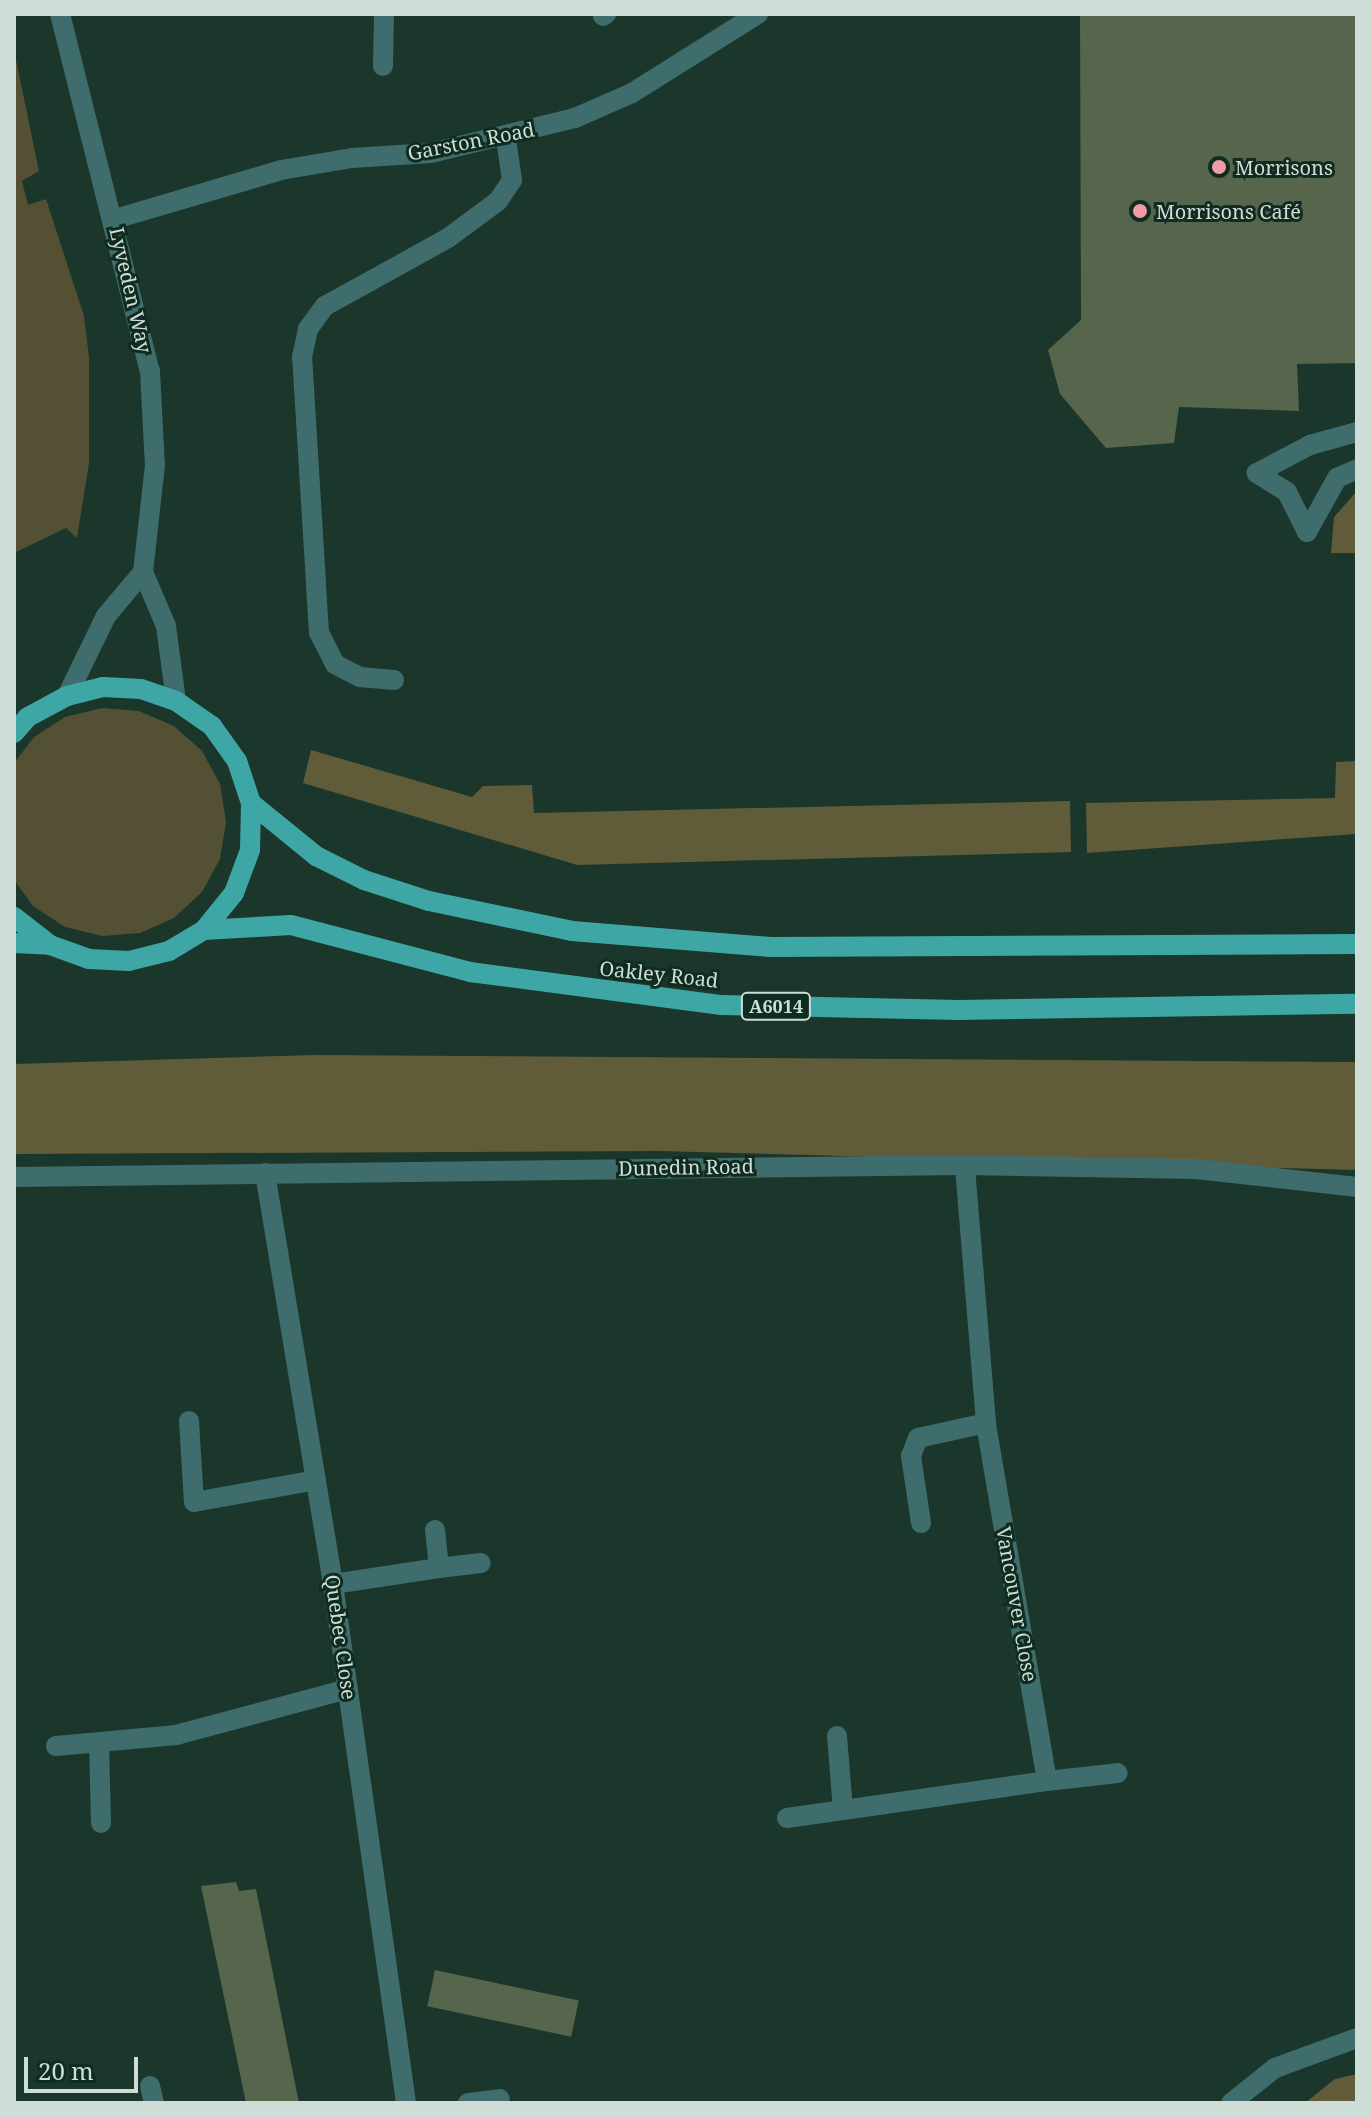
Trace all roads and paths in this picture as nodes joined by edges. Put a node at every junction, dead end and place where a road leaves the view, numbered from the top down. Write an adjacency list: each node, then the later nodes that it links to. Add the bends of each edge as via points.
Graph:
1 (60, 14): 6 (street, Lyveden Way)
2 (384, 14): 4 (street)
3 (758, 14): 5 (street, Garston Road, via 632,93)
4 (383, 66)
5 (506, 139): 6 (street, Garston Road, via 281,170); 10 (street, via 512,180 498,201 448,238 325,306 308,329 302,357 319,633 335,664 360,677)
6 (115, 219): 9 (street, Lyveden Way, via 155,415)
7 (1357, 432): 8 (street, via 1310,445 1257,473 1287,492 1307,532 1337,478)
8 (1357, 469)
9 (143, 572): 11 (street, via 106,616); 12 (street, Lyveden Way, via 166,626)
10 (394, 680)
11 (67, 696): 12 (main road, via 103,687 141,689); 13 (main road, via 28,717)
12 (176, 701): 14 (main road, via 212,726 237,761)
13 (14, 733)
14 (251, 803): 16 (main road, via 250,850 234,893); 20 (main road, Oakley Road, via 316,856 364,880 429,901 572,931 770,947)
15 (14, 917): 19 (main road)
16 (204, 930): 19 (main road, via 169,951 129,961 89,959); 21 (main road, Oakley Road / A6014, via 291,925 470,972 722,1005 959,1010)
17 (1357, 933): 20 (street)
18 (14, 943): 19 (main road)
19 (50, 945)
20 (1347, 945)
21 (1357, 1004)
22 (965, 1165): 23 (street, Dunedin Road); 25 (street, Dunedin Road, via 1196,1169); 27 (street, Vancouver Close)
23 (265, 1173): 24 (street, Dunedin Road); 28 (street, Quebec Close)
24 (14, 1177)
25 (1357, 1187)
26 (189, 1421): 28 (street, via 194,1502)
27 (986, 1423): 29 (street, via 944,1428 918,1438 911,1456); 39 (street, Vancouver Close)
28 (316, 1480): 33 (street, Quebec Close)
29 (921, 1523)
30 (435, 1530): 32 (street)
31 (481, 1563): 32 (street)
32 (439, 1568): 33 (street)
33 (333, 1584): 34 (street, Quebec Close)
34 (348, 1689): 36 (street, via 176,1735); 45 (street, Quebec Close)
35 (837, 1736): 40 (street)
36 (99, 1742): 37 (street); 42 (street)
37 (56, 1746)
38 (1118, 1773): 39 (street)
39 (1047, 1781): 40 (street)
40 (843, 1810): 41 (street)
41 (787, 1818)
42 (101, 1823)
43 (1357, 2038): 47 (street, via 1275,2068)
44 (500, 2099): 46 (street)
45 (406, 2103)
46 (468, 2103)
47 (1231, 2103)

